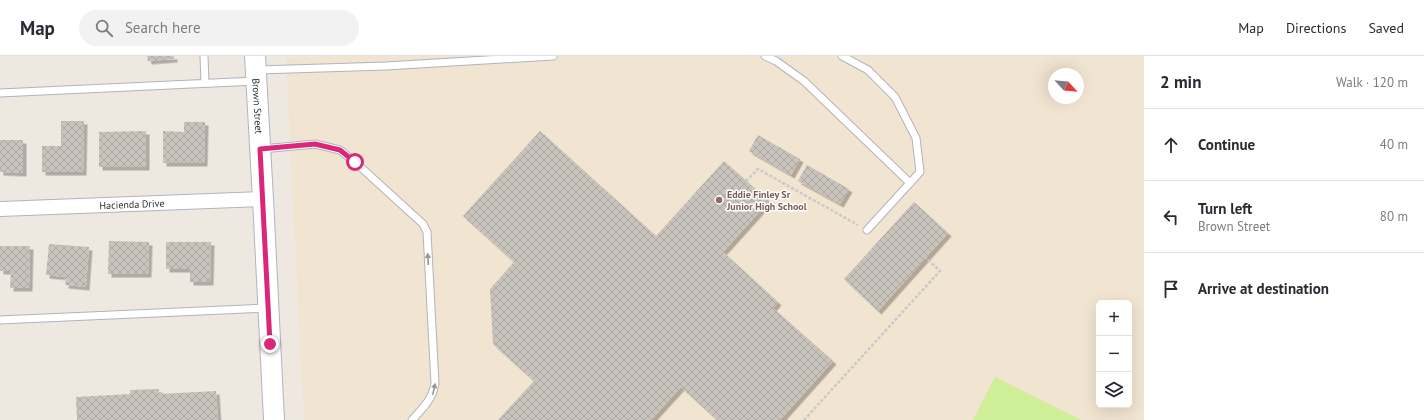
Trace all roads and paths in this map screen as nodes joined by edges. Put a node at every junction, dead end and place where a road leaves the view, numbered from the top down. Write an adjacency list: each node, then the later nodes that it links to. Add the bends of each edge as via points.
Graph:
1 (204, 56): 6 (lane)
2 (553, 56): 5 (lane, via 386,66)
3 (766, 56): 10 (lane, via 804,81)
4 (842, 56): 10 (lane, via 868,70 894,97 916,138 920,172)
5 (255, 69): 6 (lane); 8 (main road, Brown Street)
6 (205, 83): 7 (lane)
7 (0, 93)
8 (260, 149): 11 (main road, Brown Street); 18 (lane, one-way to 8, via 430,400 435,384 427,232 423,224 340,150 315,144)
9 (746, 181): 13 (path, via 758,169)
10 (910, 183): 13 (lane)
11 (263, 198): 12 (street, Hacienda Drive); 15 (main road, Brown Street)
12 (0, 210)
13 (867, 230)
14 (926, 258): 19 (path, via 940,271)
15 (268, 308): 16 (lane); 17 (main road, Brown Street)
16 (0, 320)
17 (274, 420)
18 (412, 420)
19 (804, 420)

